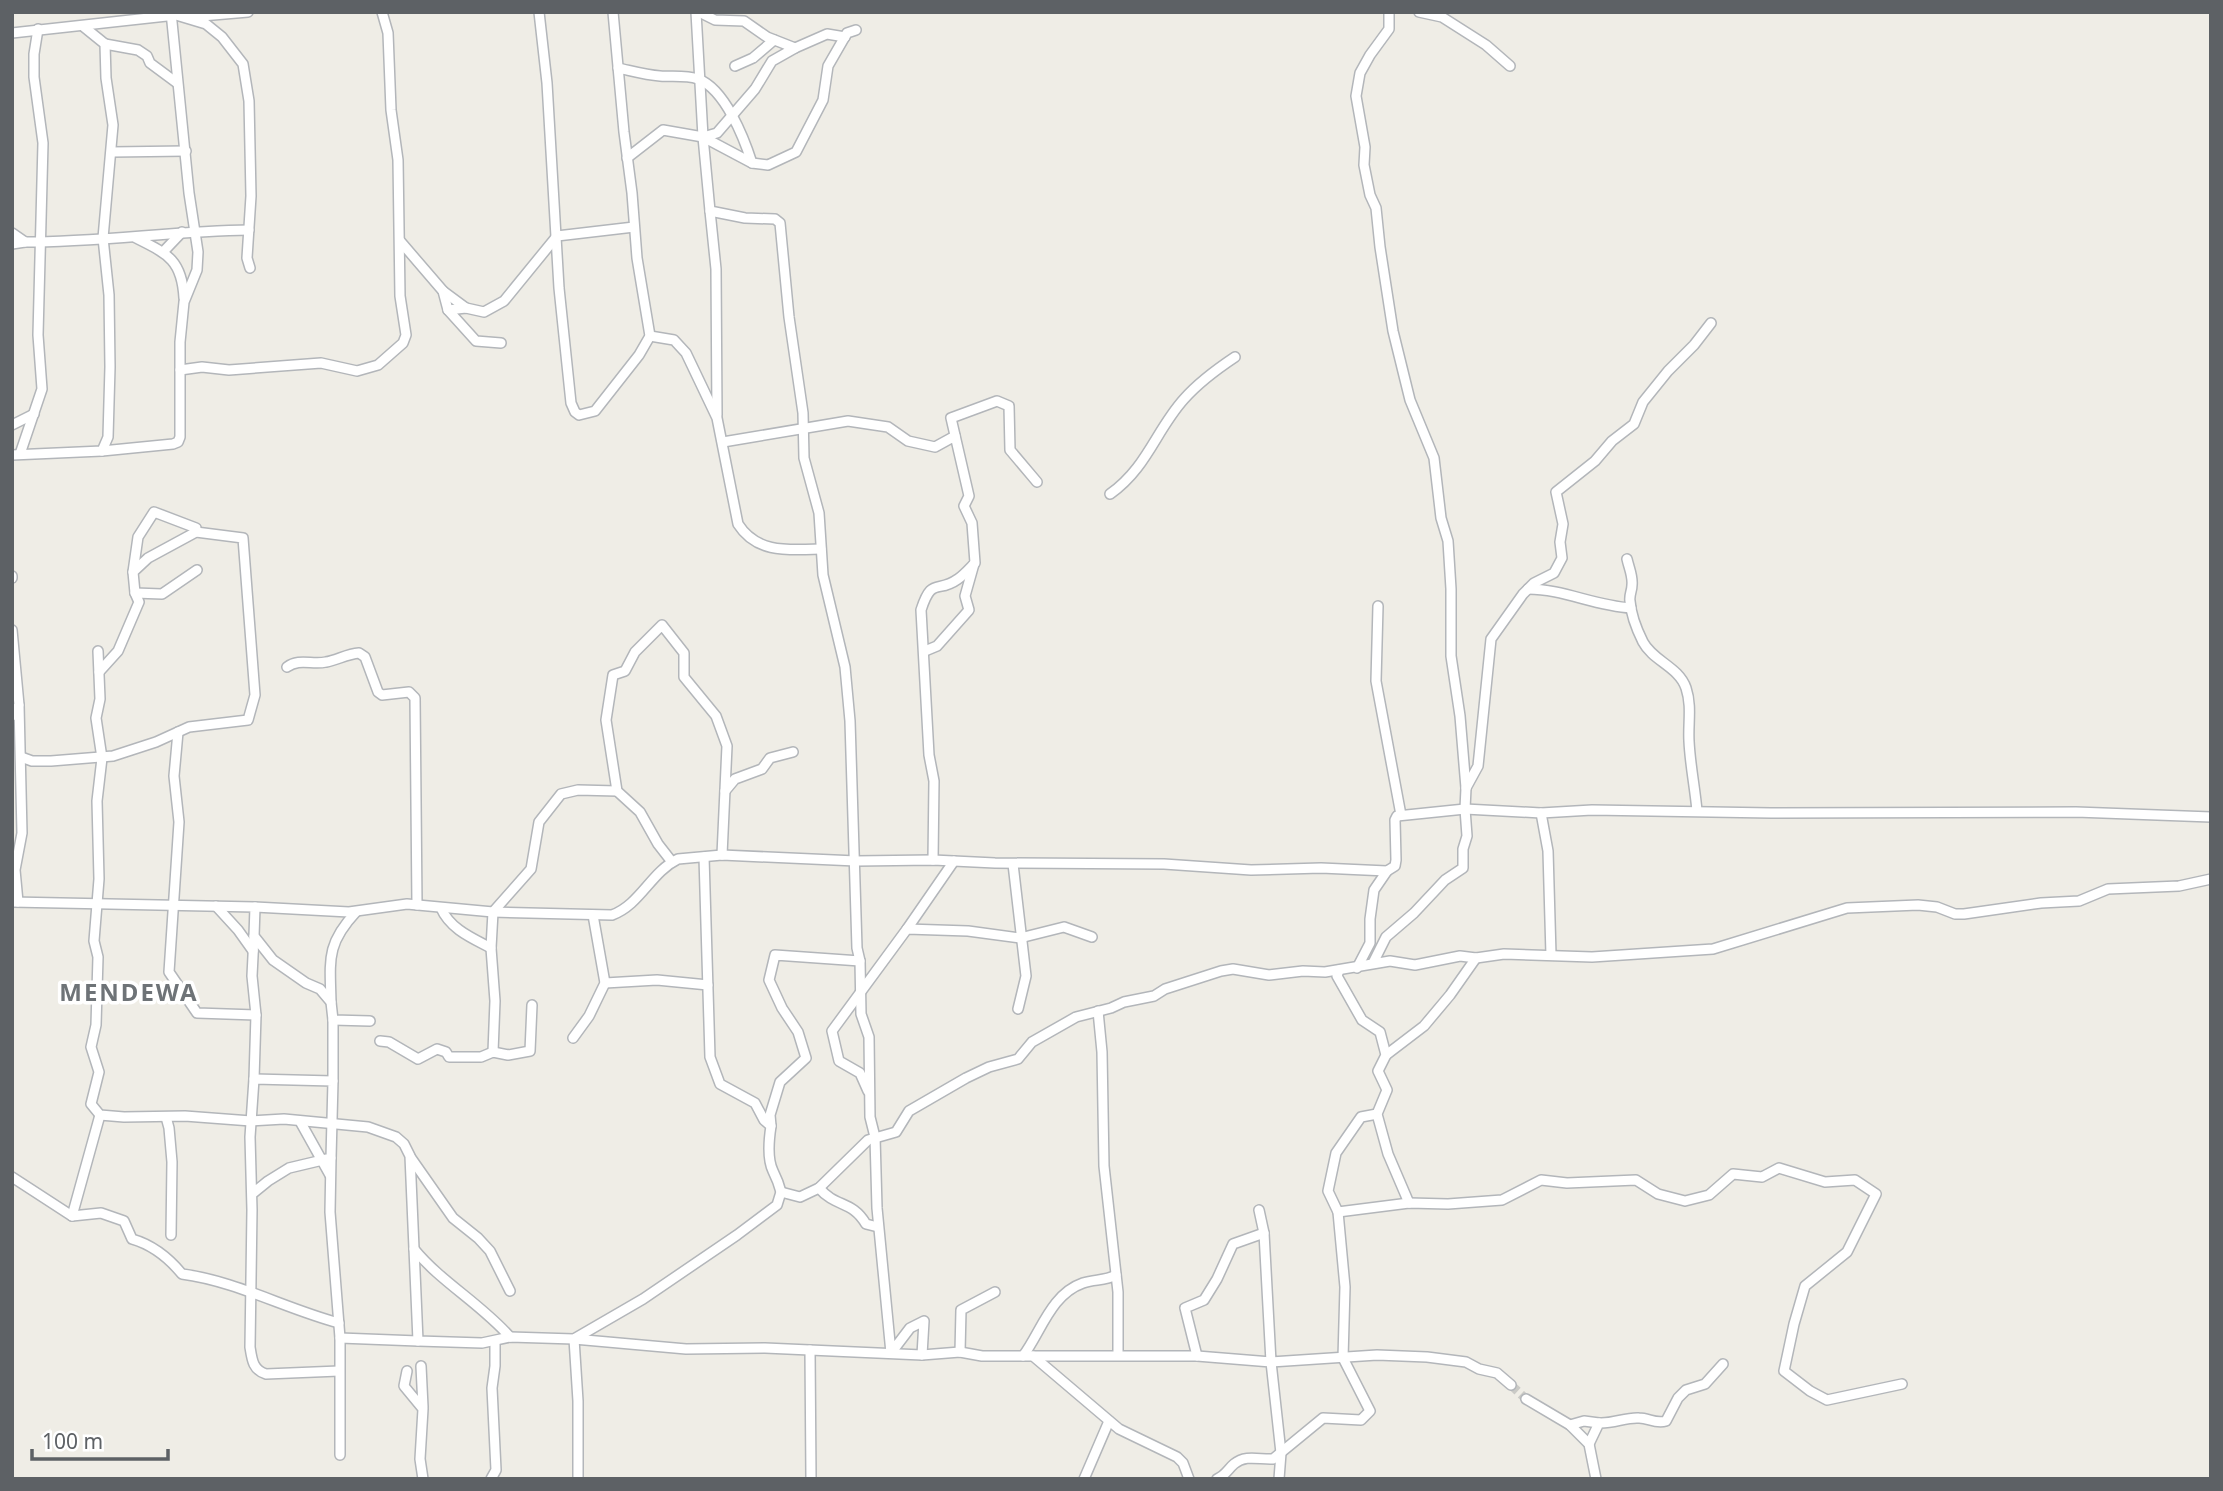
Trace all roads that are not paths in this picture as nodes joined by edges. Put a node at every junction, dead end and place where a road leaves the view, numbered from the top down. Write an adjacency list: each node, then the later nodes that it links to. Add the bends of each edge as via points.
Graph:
1 (248, 12): 9 (street)
2 (382, 12): 38 (street, via 388,33 398,160)
3 (539, 12): 35 (street)
4 (613, 12): 20 (street)
5 (697, 12): 15 (street, via 715,20 744,21); 21 (street)
6 (1389, 12): 84 (street, via 1389,29 1360,74 1356,96 1393,331 1410,400 1434,458 1448,541 1451,656)
7 (1419, 12): 19 (street, via 1443,17)
8 (170, 14): 9 (street); 10 (street); 22 (street)
9 (185, 18): 32 (street, via 206,24 243,64 250,125)
10 (84, 26): 11 (street); 16 (street)
11 (38, 29): 13 (street); 40 (street, via 34,77 43,144)
12 (856, 30): 14 (street)
13 (12, 33)
14 (845, 37): 17 (street, via 827,34); 28 (street, via 828,66 823,100 796,152 768,165)
15 (774, 40): 17 (street); 18 (street)
16 (105, 44): 22 (street, via 138,50); 26 (street)
17 (795, 48): 23 (street, via 772,61)
18 (736, 66)
19 (1510, 66)
20 (618, 68): 21 (street); 27 (street)
21 (701, 80): 23 (street); 24 (street)
22 (177, 83): 25 (street)
23 (732, 116): 24 (street, via 717,133); 28 (street)
24 (703, 137): 27 (street, via 663,130); 28 (street); 29 (street)
25 (186, 150): 26 (street); 31 (street)
26 (112, 152): 37 (street)
27 (627, 158): 30 (street)
28 (752, 163)
29 (710, 211): 54 (street, via 716,269); 56 (street, via 780,223)
30 (634, 227): 35 (street); 49 (street)
31 (196, 230): 32 (street); 33 (street); 45 (street, via 198,265)
32 (248, 230): 43 (street)
33 (182, 232): 36 (street); 42 (street)
34 (12, 233): 39 (street)
35 (557, 236): 46 (street, via 504,301 484,313); 49 (street, via 575,412 586,415 595,411)
36 (135, 237): 37 (street); 42 (street)
37 (103, 238): 40 (street); 59 (street, via 110,367 108,436)
38 (400, 241): 44 (street); 52 (street, via 400,296 406,335 377,365 357,371 321,363)
39 (25, 242): 40 (street); 41 (street)
40 (41, 242): 53 (street, via 38,335 42,390)
41 (12, 244)
42 (163, 252): 45 (street, via 181,272)
43 (250, 268)
44 (443, 291): 46 (street); 47 (street)
45 (184, 302): 52 (street)
46 (466, 308): 47 (street)
47 (448, 310): 50 (street, via 476,341)
48 (1711, 323): 69 (street, via 1643,402 1634,424 1556,492 1563,524 1562,558 1554,573)
49 (650, 336): 54 (street, via 674,340 686,353)
50 (501, 343)
51 (1236, 357): 62 (street, via 1183,400 1126,482)
52 (180, 370): 59 (street, via 178,442)
53 (34, 414): 55 (street); 60 (street)
54 (717, 418): 58 (street)
55 (12, 425)
56 (803, 427): 57 (street, via 848,421 888,428 908,441 935,447); 58 (street); 64 (street, via 804,458 815,491)
57 (955, 436): 61 (street, via 951,418 997,401 1009,406 1010,450); 66 (street, via 969,496 964,506 972,523)
58 (723, 442): 64 (street, via 738,524 744,533 771,549)
59 (102, 451): 60 (street)
60 (16, 454)
61 (1037, 482)
62 (1110, 494)
63 (197, 532): 68 (street, via 148,558); 68 (street, via 154,512 138,537); 80 (street, via 243,538 255,695 248,720)
64 (821, 549): 95 (street, via 845,667)
65 (1627, 559): 72 (street, via 1632,575)
66 (975, 563): 75 (street, via 965,596 969,610 937,646); 75 (street, via 959,579 926,594 920,620)
67 (197, 570): 70 (street, via 162,594)
68 (133, 572): 70 (street)
69 (1528, 589): 72 (street, via 1548,589); 84 (street, via 1490,642 1478,766)
70 (135, 593): 77 (street, via 139,602 124,639)
71 (1378, 606): 90 (street, via 1376,681)
72 (1631, 608): 88 (street, via 1649,652 1685,684)
73 (12, 630): 78 (street)
74 (98, 651): 77 (street)
75 (925, 651): 94 (street, via 929,755 935,788)
76 (287, 667): 104 (street, via 294,662 325,662 359,653 365,657 378,692 409,692 415,698)
77 (99, 672): 83 (street, via 96,718)
78 (19, 705): 79 (street); 82 (street)
79 (12, 716)
80 (178, 732): 83 (street); 103 (street)
81 (793, 752): 85 (street, via 770,758 762,769 735,779)
82 (21, 757): 83 (street, via 32,761); 101 (street, via 22,833)
83 (102, 758): 102 (street, via 97,801)
84 (1466, 788): 87 (street)
85 (725, 791): 86 (street, via 727,746 720,726 684,677 684,653 662,625 635,652 625,671 613,676 606,720); 92 (street)
86 (617, 792): 97 (street, via 640,812); 109 (street, via 561,794 539,822 531,869)
87 (1465, 809): 89 (street); 90 (street); 120 (street, via 1462,868 1386,937)
88 (1697, 811): 89 (street); 91 (street)
89 (1541, 813): 117 (street, via 1548,851)
90 (1401, 815): 99 (street, via 1395,820 1395,866)
91 (2211, 817)
92 (722, 855): 93 (street); 95 (street)
93 (704, 857): 97 (street); 124 (street)
94 (933, 860): 95 (street); 96 (street)
95 (856, 861): 119 (street)
96 (954, 861): 98 (street); 111 (street)
97 (671, 862): 110 (street, via 627,908 612,915)
98 (1013, 864): 99 (street); 114 (street)
99 (1387, 871): 121 (street, via 1374,890 1370,943)
100 (2211, 879): 117 (street, via 2179,886 2116,888 2079,901 1964,914 1918,905 1855,907 1713,949 1592,957)
101 (15, 902): 102 (street)
102 (97, 904): 103 (street); 141 (street, via 96,1025 91,1047 99,1072 91,1104)
103 (174, 905): 105 (street); 130 (street, via 169,972 197,1013)
104 (417, 905): 107 (street); 108 (street)
105 (216, 906): 106 (street); 116 (street)
106 (255, 907): 108 (street); 112 (street)
107 (440, 908): 109 (street); 115 (street, via 463,934)
108 (356, 912): 126 (street, via 333,944)
109 (494, 912): 110 (street); 115 (street)
110 (593, 915): 123 (street)
111 (907, 929): 114 (street); 125 (street)
112 (254, 936): 116 (street); 126 (street, via 273,960 320,989)
113 (1092, 937): 114 (street, via 1064,927)
114 (1020, 939): 128 (street, via 1026,976)
115 (491, 948): 135 (street)
116 (253, 951): 130 (street)
117 (1551, 955): 118 (street)
118 (1476, 958): 120 (street, via 1460,956 1415,965); 136 (street, via 1424,1026)
119 (860, 961): 125 (street); 146 (street, via 775,955 769,980 799,1032 806,1058 780,1082)
120 (1373, 963): 121 (street)
121 (1357, 968): 122 (street)
122 (1339, 970): 129 (street, via 1269,975 1221,971); 136 (street, via 1337,976 1362,1020 1380,1032)
123 (605, 984): 124 (street, via 657,980); 133 (street)
124 (708, 985): 146 (street, via 710,1057 720,1084 755,1103)
125 (861, 989): 139 (street, via 861,1014 869,1037); 139 (street, via 832,1031 839,1061 860,1073)
126 (331, 1002): 131 (street)
127 (532, 1005): 135 (street, via 530,1051)
128 (1018, 1009)
129 (1098, 1011): 147 (street, via 1076,1017 1032,1042 1018,1059 989,1067 944,1090 909,1111 896,1132); 164 (street, via 1104,1166)
130 (256, 1015): 137 (street)
131 (333, 1020): 132 (street); 138 (street)
132 (369, 1021)
133 (573, 1038)
134 (380, 1041): 135 (street, via 418,1059 436,1049 449,1057 481,1057)
135 (493, 1052)
136 (1386, 1055): 140 (street, via 1377,1071 1387,1090)
137 (254, 1079): 138 (street); 143 (street)
138 (333, 1081): 145 (street)
139 (870, 1096): 147 (street)
140 (1377, 1114): 156 (street); 158 (street, via 1362,1117 1336,1153 1328,1191)
141 (100, 1115): 142 (street); 159 (street)
142 (166, 1116): 143 (street); 162 (street)
143 (251, 1121): 144 (street); 155 (street)
144 (301, 1123): 145 (street); 150 (street)
145 (332, 1125): 148 (street, via 388,1133 404,1144); 149 (street)
146 (771, 1126): 154 (street, via 771,1161)
147 (875, 1137): 153 (street); 160 (street)
148 (410, 1156): 163 (street); 165 (street, via 453,1218 490,1251)
149 (331, 1158): 150 (street); 151 (street)
150 (320, 1159): 151 (street); 155 (street, via 289,1168)
151 (330, 1175): 168 (street)
152 (12, 1177): 159 (street)
153 (819, 1188): 154 (street, via 800,1197); 160 (street, via 829,1200 859,1211 866,1224)
154 (781, 1192): 171 (street, via 777,1205 737,1235)
155 (252, 1194): 166 (street)
156 (1409, 1203): 158 (street); 187 (street, via 1502,1200 1541,1180 1636,1180 1658,1194 1685,1200 1709,1195 1733,1174 1762,1177 1779,1168 1825,1182 1855,1180 1876,1194 1847,1252 1805,1286 1784,1371 1827,1400)
157 (1259, 1210): 161 (street)
158 (1338, 1212): 181 (street, via 1345,1287)
159 (72, 1216): 166 (street, via 101,1213 124,1221 132,1239 148,1243 182,1274)
160 (878, 1227): 176 (street)
161 (1264, 1233): 180 (street, via 1233,1244 1204,1300 1185,1308); 182 (street)
162 (172, 1235)
163 (414, 1249): 169 (street); 172 (street)
164 (1116, 1275): 178 (street); 179 (street, via 1083,1283 1064,1295 1046,1317)
165 (510, 1291)
166 (249, 1292): 168 (street); 185 (street, via 250,1348 258,1370 266,1374)
167 (995, 1292): 175 (street, via 961,1310)
168 (339, 1323): 170 (street)
169 (510, 1337): 171 (street); 173 (street)
170 (340, 1338): 172 (street); 185 (street)
171 (574, 1339): 174 (street, via 686,1349); 199 (street)
172 (418, 1341): 173 (street)
173 (495, 1341): 198 (street, via 496,1470)
174 (810, 1350): 176 (street); 200 (street)
175 (960, 1352): 177 (street); 179 (street)
176 (891, 1353): 177 (street); 177 (street, via 910,1328 924,1321)
177 (922, 1355)
178 (1118, 1355): 179 (street); 180 (street)
179 (1028, 1356): 191 (street)
180 (1198, 1356): 182 (street)
181 (1343, 1358): 182 (street); 188 (street, via 1377,1355 1466,1362 1497,1373); 195 (street, via 1370,1411 1362,1420 1323,1418)
182 (1271, 1362): 195 (street)
183 (1723, 1364): 192 (street, via 1705,1384 1678,1398 1667,1421 1640,1418)
184 (421, 1366): 190 (street)
185 (339, 1371): 196 (street)
186 (407, 1371): 190 (street, via 404,1386)
187 (1902, 1384)
188 (1511, 1385)
189 (1525, 1399): 193 (street)
190 (423, 1409): 197 (street)
191 (1109, 1421): 201 (street); 202 (street, via 1177,1457)
192 (1600, 1423): 193 (street); 194 (street)
193 (1570, 1425): 194 (street)
194 (1589, 1444): 205 (street)
195 (1281, 1453): 203 (street, via 1273,1459 1254,1457 1236,1462); 204 (street)
196 (340, 1455)
197 (423, 1479)
198 (491, 1479)
199 (578, 1479)
200 (811, 1479)
201 (1084, 1479)
202 (1189, 1479)
203 (1217, 1479)
204 (1279, 1479)
205 (1597, 1479)

